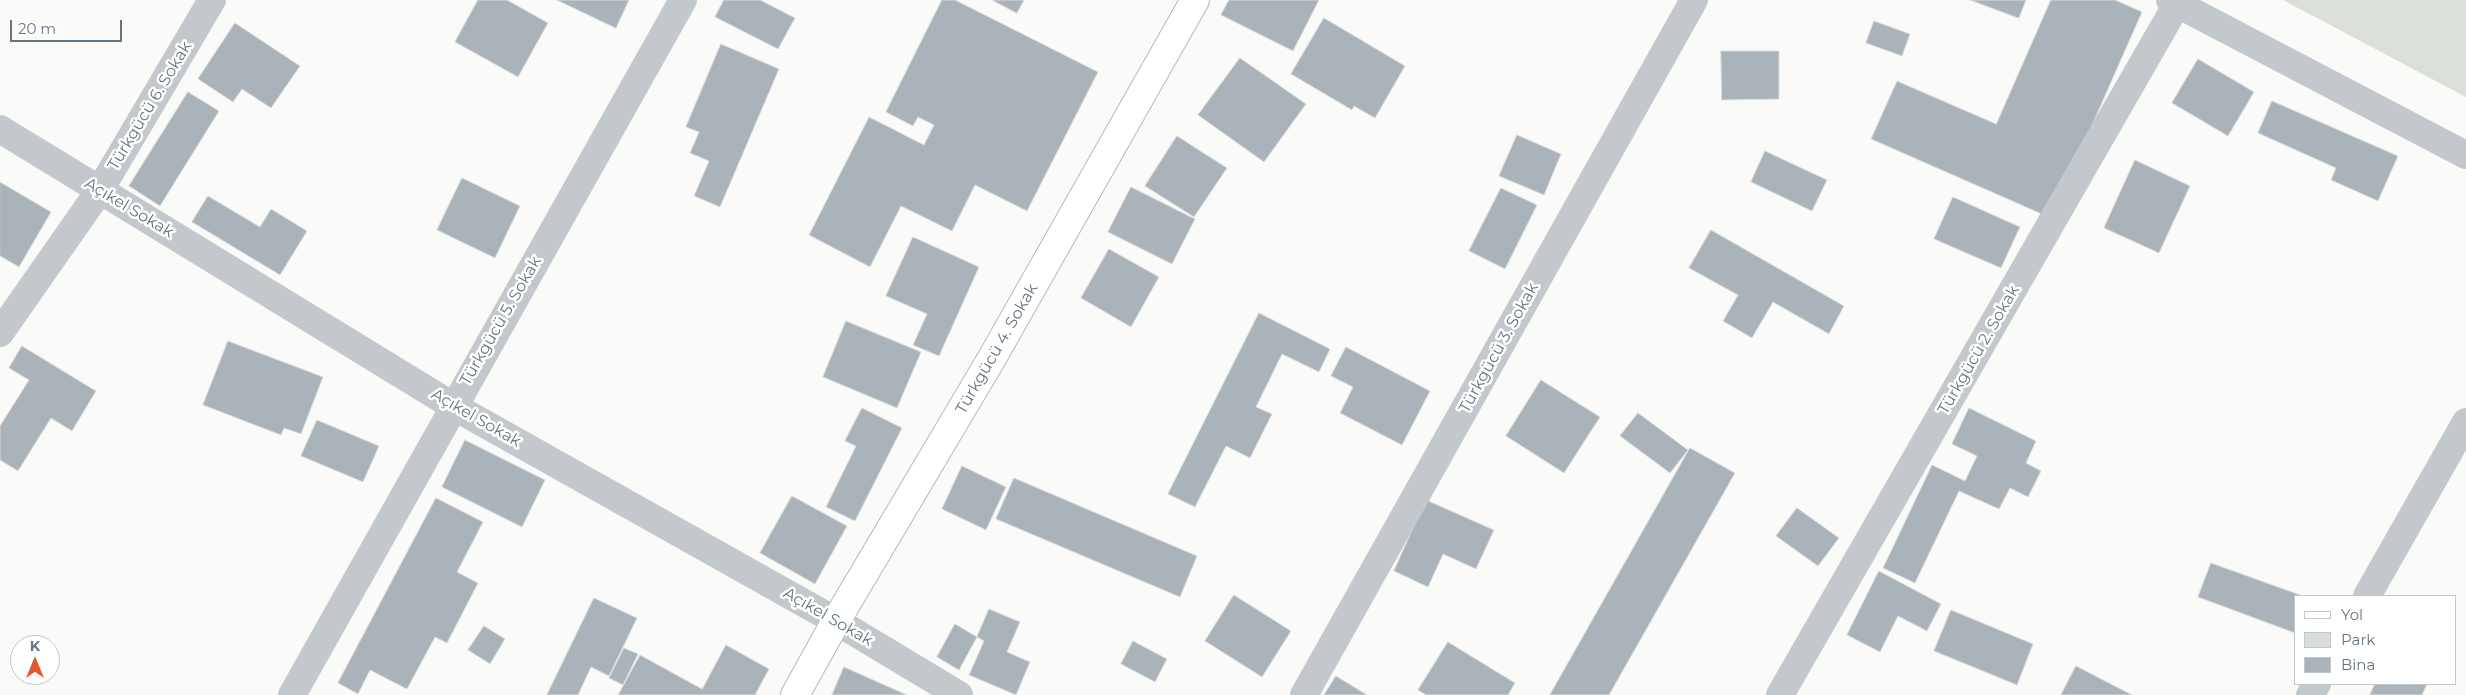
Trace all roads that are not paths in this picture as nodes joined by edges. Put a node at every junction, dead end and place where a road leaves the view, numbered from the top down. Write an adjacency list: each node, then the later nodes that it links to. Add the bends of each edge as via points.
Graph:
1 (212, 0): 8 (street, Türkgücü 6. Sokak)
2 (683, 0): 10 (street, Türkgücü 5. Sokak)
3 (1195, 0): 13 (main road, Türkgücü 4. Sokak, via 992,358)
4 (1694, 0): 17 (street, Türkgücü 3. Sokak)
5 (2174, 2): 7 (street); 18 (street, Türkgücü 2. Sokak)
6 (0, 129): 8 (street, Açıkel Sokak)
7 (2466, 156)
8 (100, 190): 9 (street, Türkgücü 6. Sokak); 10 (street, Açıkel Sokak)
9 (0, 333)
10 (453, 406): 13 (street, Açıkel Sokak); 14 (street, Türkgücü 5. Sokak)
11 (2466, 422): 12 (street)
12 (2368, 595)
13 (836, 621): 15 (main road, Türkgücü 4. Sokak); 16 (street, Açıkel Sokak)
14 (292, 695)
15 (795, 695)
16 (959, 695)
17 (1304, 695)
18 (1780, 695)

